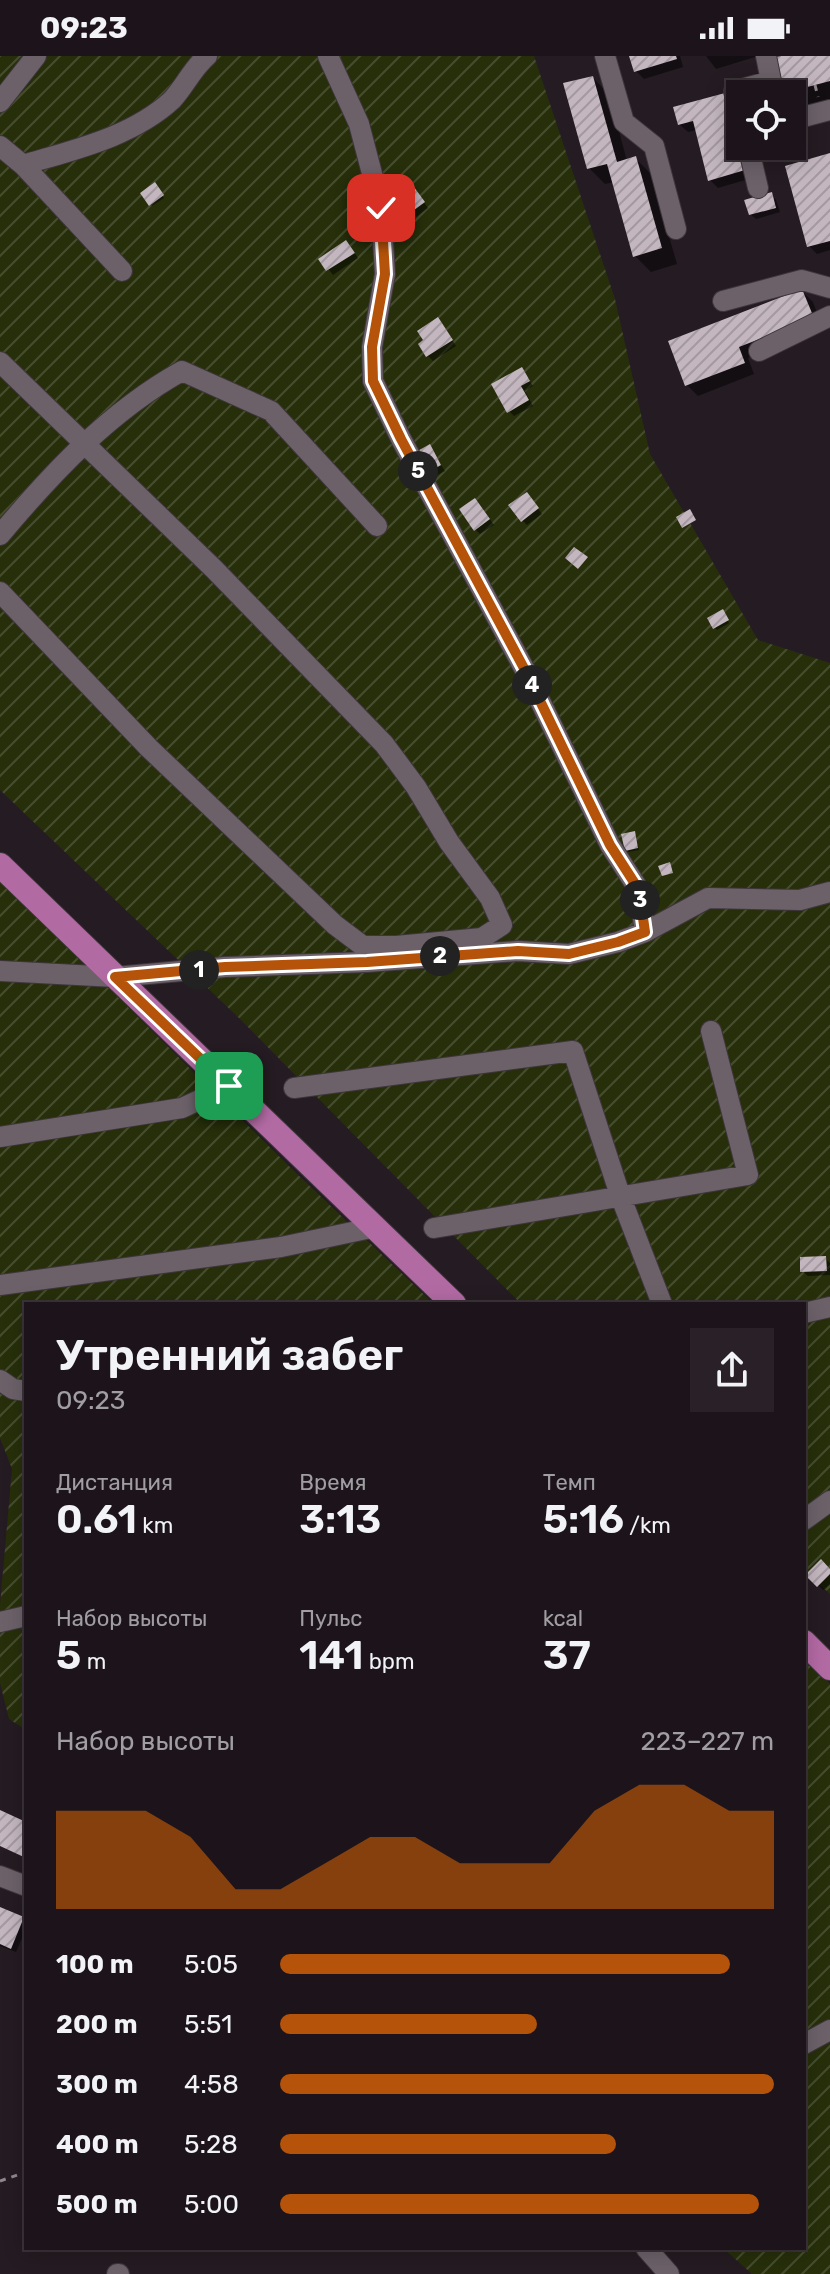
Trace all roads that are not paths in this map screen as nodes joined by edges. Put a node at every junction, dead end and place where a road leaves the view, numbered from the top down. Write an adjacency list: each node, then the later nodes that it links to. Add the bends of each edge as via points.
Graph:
1 (36, 56): 7 (street)
2 (207, 56): 12 (street, via 173,98 138,126)
3 (328, 56): 27 (street, via 359,124 381,208 385,274 372,347 373,381 610,845 639,890)
4 (605, 56): 14 (street, via 624,122 654,146)
5 (766, 56): 6 (street)
6 (771, 80)
7 (0, 102)
8 (830, 110): 9 (street)
9 (806, 116)
10 (0, 146): 12 (street)
11 (751, 160): 13 (street)
12 (23, 165): 15 (street)
13 (758, 188)
14 (676, 229)
15 (122, 271)
16 (830, 288): 17 (street, via 802,280)
17 (723, 301)
18 (830, 316): 19 (street)
19 (759, 351)
20 (0, 362): 21 (street)
21 (85, 442): 22 (street, via 149,389 182,371 271,411); 23 (street); 24 (street, via 384,744 490,898 502,925 482,938 363,946 149,748)
22 (377, 526)
23 (0, 535)
24 (0, 592)
25 (0, 865): 29 (main road)
26 (830, 892): 27 (street, via 800,900 708,898)
27 (645, 932): 29 (street, via 569,954 518,951)
28 (0, 971): 29 (street)
29 (115, 977): 31 (main road)
30 (711, 1031): 34 (street, via 748,1175)
31 (229, 1086): 33 (street, via 182,1108); 35 (main road)
32 (294, 1088): 34 (street, via 573,1051)
33 (0, 1137)
34 (620, 1195): 36 (street); 39 (street)
35 (376, 1227): 37 (street, via 281,1247); 38 (main road)
36 (434, 1228)
37 (0, 1285)
38 (452, 1302)
39 (661, 1302)
40 (830, 1307): 41 (street)
41 (806, 1313)
42 (0, 1380): 43 (street)
43 (24, 1391)
44 (830, 1501): 45 (street)
45 (806, 1519)
46 (24, 1616): 47 (street)
47 (0, 1622)
48 (806, 1644): 49 (main road)
49 (830, 1668)
50 (0, 1876): 51 (street)
51 (24, 1885)
52 (830, 2030): 53 (street)
53 (806, 2043)
54 (648, 2250): 55 (street)
55 (669, 2274)

